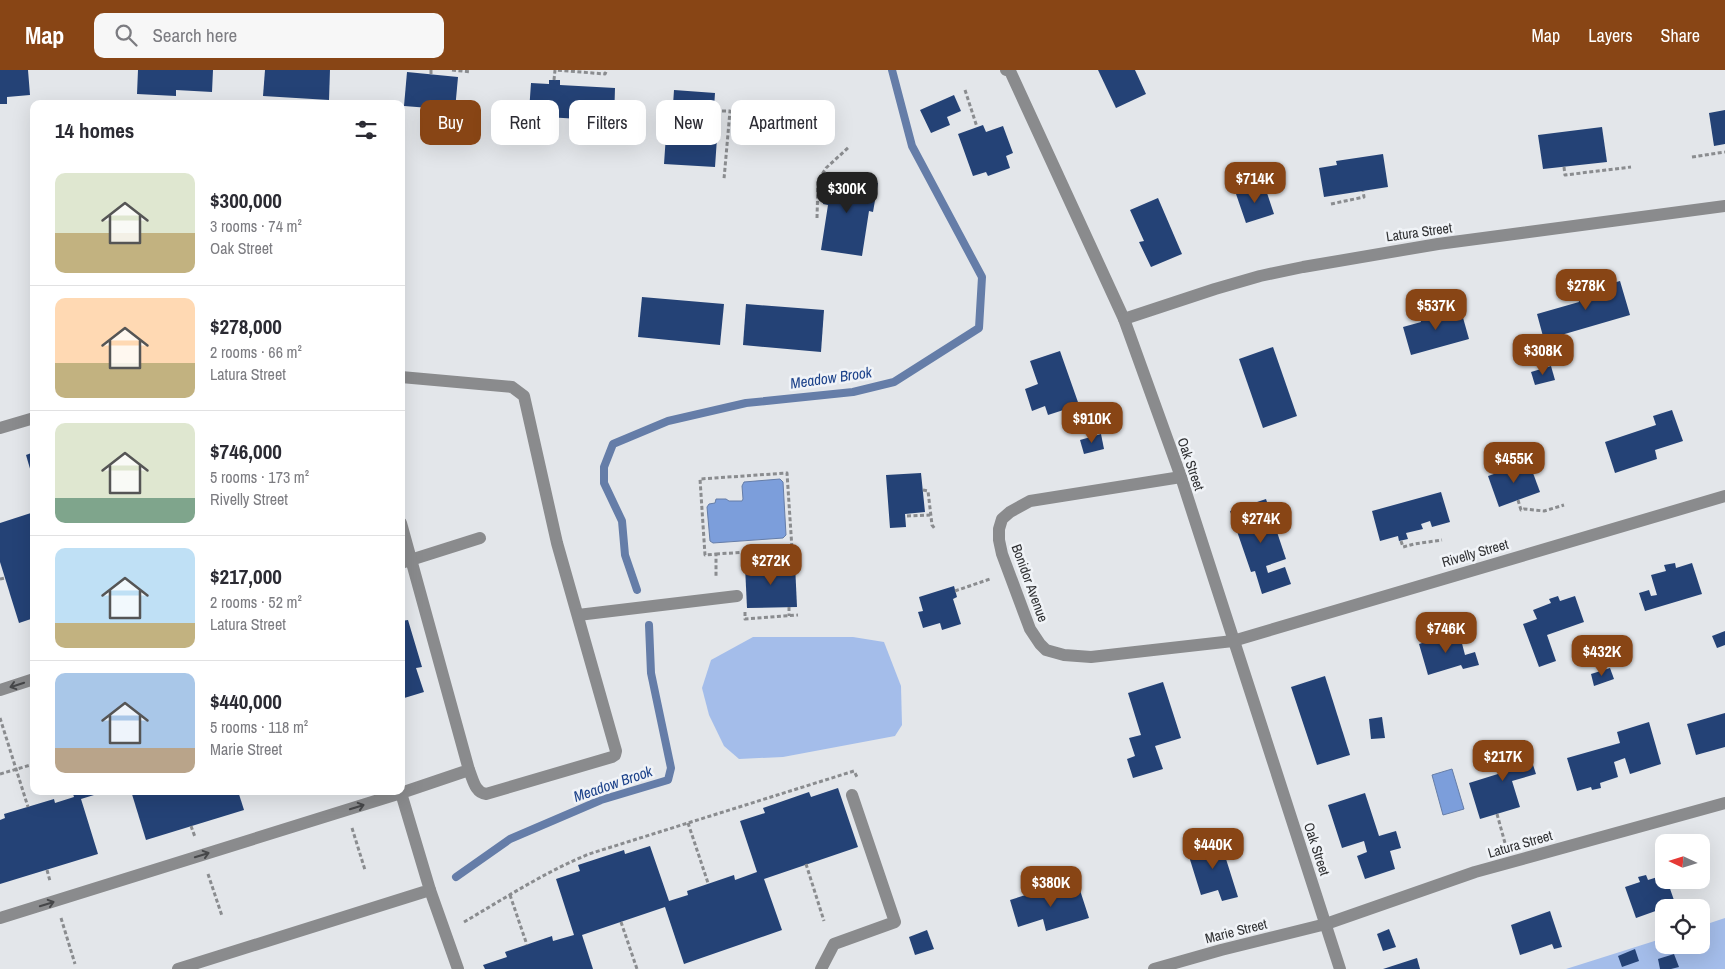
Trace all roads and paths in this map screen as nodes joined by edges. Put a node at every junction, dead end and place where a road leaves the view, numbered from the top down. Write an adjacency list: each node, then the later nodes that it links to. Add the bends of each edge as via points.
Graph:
1 (452, 70): 4 (path)
2 (607, 70): 5 (path, via 605,74 555,70)
3 (1006, 70): 19 (street, Oak Street, via 1010,71)
4 (471, 72)
5 (554, 80)
6 (965, 90): 8 (path)
7 (722, 111): 14 (path, via 730,111)
8 (977, 127)
9 (849, 146): 18 (path, via 826,168 818,181)
10 (1725, 152): 11 (path)
11 (1692, 157)
12 (1564, 167): 13 (path, via 1565,175)
13 (1631, 167)
14 (724, 179)
15 (1363, 191): 16 (path, via 1364,196)
16 (1331, 204)
17 (1725, 206): 19 (street, Latura Street, via 1438,244 1303,267 1260,276)
18 (817, 218)
19 (1124, 319): 23 (street, Oak Street)
20 (405, 377): 44 (street, via 512,387 524,396 557,543)
21 (30, 419): 22 (street)
22 (0, 428)
23 (1181, 478): 37 (street, Bonidor Avenue, via 1030,501 1019,506 1002,519 999,529 1000,547); 47 (street, Oak Street)
24 (923, 490): 28 (path, via 928,491)
25 (1725, 496): 47 (street, Rivelly Street)
26 (1518, 500): 27 (path, via 1521,510 1544,511)
27 (1564, 505)
28 (930, 515): 29 (path); 30 (path)
29 (907, 516)
30 (935, 529)
31 (480, 538): 36 (street)
32 (1442, 540): 33 (path, via 1403,547)
33 (1401, 541)
34 (405, 548): 36 (street)
35 (716, 554): 35 (path, via 705,555 700,479 787,472 792,549); 42 (path)
36 (407, 561): 53 (street)
37 (1009, 573): 40 (path); 47 (street, Bonidor Avenue, via 1033,634 1040,644 1055,653 1091,657)
38 (5, 578): 39 (path)
39 (0, 579)
40 (955, 591)
41 (737, 596): 42 (street); 46 (path, via 745,619)
42 (716, 599): 44 (street)
43 (789, 607): 46 (path)
44 (578, 615): 53 (street, via 615,755 486,794 477,790)
45 (798, 615): 46 (path)
46 (789, 616)
47 (1233, 641): 72 (street, Oak Street)
48 (30, 680): 49 (street, one-way to 49)
49 (0, 690)
50 (0, 718): 52 (path)
51 (30, 765): 52 (path)
52 (16, 769): 54 (path); 60 (path)
53 (469, 770): 55 (street)
54 (0, 774)
55 (405, 791)
56 (394, 795): 68 (street, one-way to 56)
57 (401, 795): 66 (street)
58 (852, 795): 62 (path, via 859,784 854,771); 77 (street, via 895,922 834,944)
59 (1725, 803): 72 (street, Latura Street, via 1475,872)
60 (28, 807)
61 (1497, 814): 63 (path)
62 (688, 823): 65 (path); 67 (path, via 574,860)
63 (1505, 843)
64 (806, 864): 69 (path)
65 (708, 884)
66 (430, 890): 74 (street); 75 (street)
67 (510, 895): 70 (path); 73 (path)
68 (0, 918)
69 (824, 921)
70 (464, 922)
71 (621, 922): 76 (path)
72 (1326, 924): 78 (street, Marie Street); 79 (street, Oak Street)
73 (527, 945)
74 (178, 969)
75 (458, 969)
76 (637, 969)
77 (821, 969)
78 (1154, 969)
79 (1340, 969)

